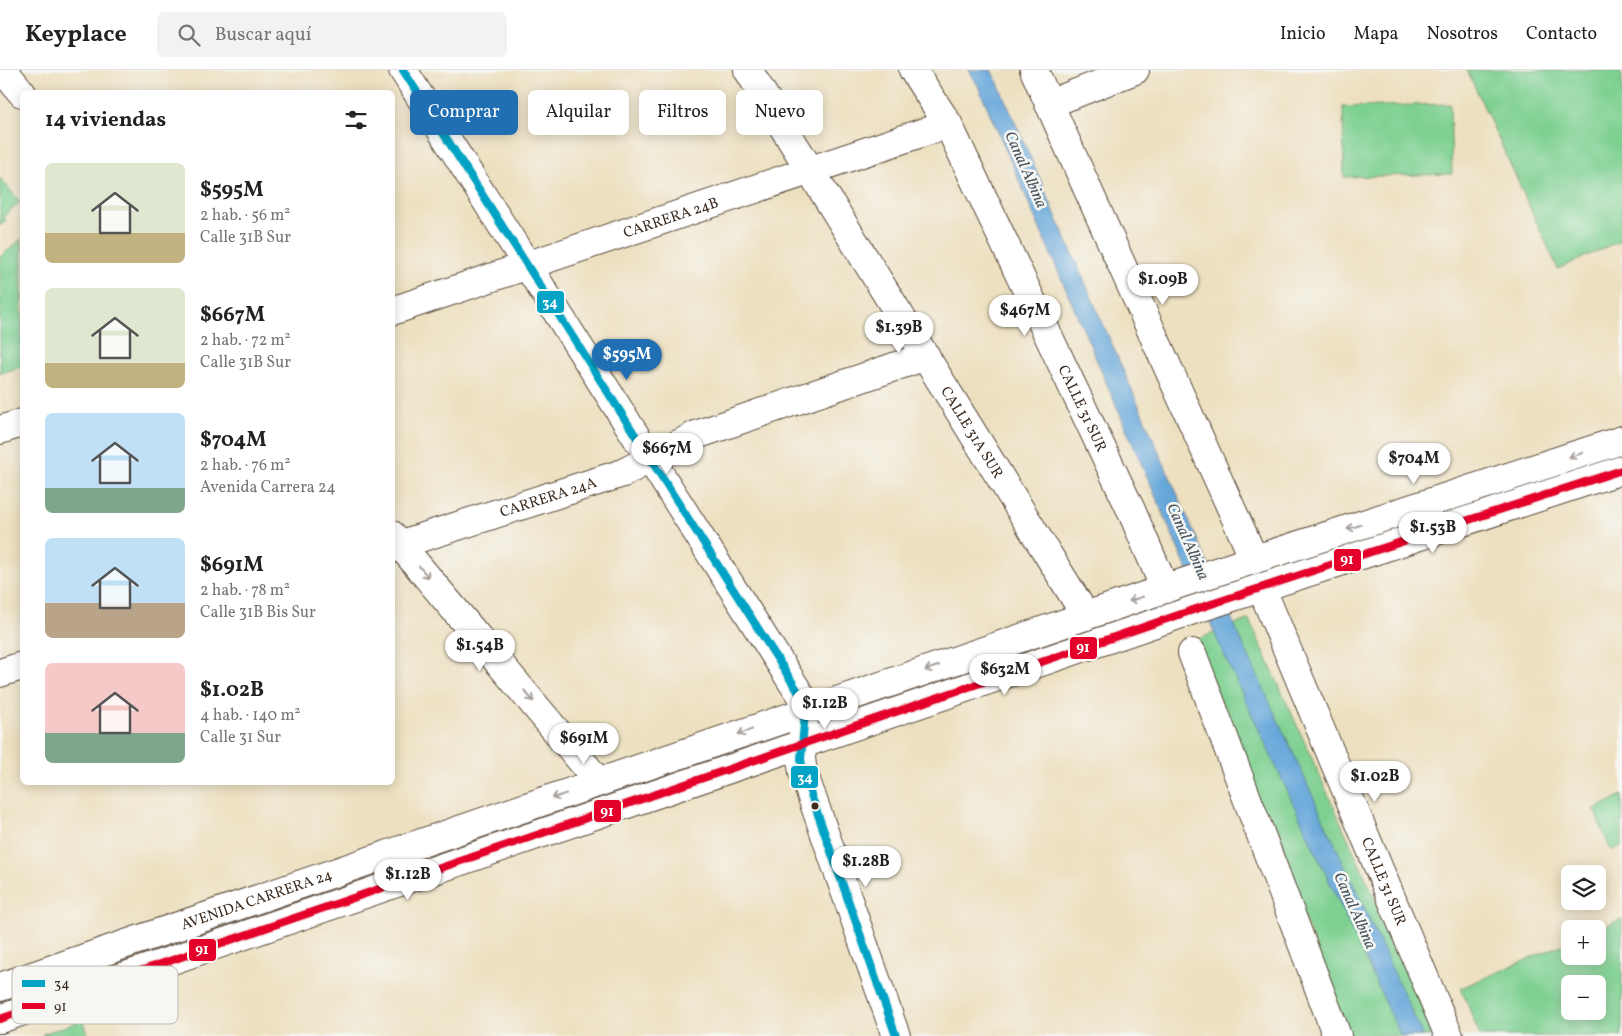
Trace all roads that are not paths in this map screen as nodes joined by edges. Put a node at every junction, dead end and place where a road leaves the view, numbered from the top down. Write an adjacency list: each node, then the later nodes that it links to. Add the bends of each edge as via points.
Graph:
1 (3, 70): 7 (street)
2 (403, 70): 11 (street)
3 (748, 70): 10 (street, CALLE 31A SUR)
4 (912, 70): 9 (street, CALLE 31 SUR)
5 (1034, 70): 8 (street)
6 (1136, 70): 8 (street)
7 (20, 91)
8 (1049, 104): 20 (street)
9 (948, 124): 10 (street, CARRERA 24B); 21 (street, CALLE 31 SUR, via 1131,510)
10 (810, 170): 11 (street, CARRERA 24B); 13 (street, CALLE 31A SUR)
11 (528, 266): 12 (street, CARRERA 24B); 17 (street)
12 (395, 310)
13 (926, 356): 17 (street, CARRERA 24A, via 696,435); 23 (street, CALLE 31A SUR)
14 (20, 424): 15 (street)
15 (0, 430)
16 (1622, 440): 20 (street, AVENIDA CARRERA 24, one-way to 20)
17 (651, 459): 19 (street, CARRERA 24A, via 624,473); 27 (street, via 795,684)
18 (1622, 470): 22 (street, AVENIDA CARRERA 24)
19 (395, 542): 29 (street, one-way to 29)
20 (1254, 559): 21 (street, AVENIDA CARRERA 24)
21 (1174, 586): 23 (street, AVENIDA CARRERA 24, one-way to 23)
22 (1261, 587): 28 (street, AVENIDA CARRERA 24); 38 (street, CALLE 31 SUR)
23 (1086, 616): 27 (street, AVENIDA CARRERA 24, one-way to 27)
24 (1192, 652): 37 (street)
25 (20, 667): 26 (street)
26 (0, 673)
27 (805, 712): 28 (street); 29 (street, AVENIDA CARRERA 24, one-way to 29)
28 (802, 744): 31 (street, AVENIDA CARRERA 24); 36 (street, via 803,772)
29 (600, 782): 30 (street, AVENIDA CARRERA 24, one-way to 30)
30 (61, 966)
31 (155, 966)
32 (12, 983): 33 (street, AVENIDA CARRERA 24, one-way to 33)
33 (0, 987)
34 (12, 1015): 35 (street, AVENIDA CARRERA 24)
35 (0, 1019)
36 (896, 1036)
37 (1337, 1036)
38 (1449, 1036)

